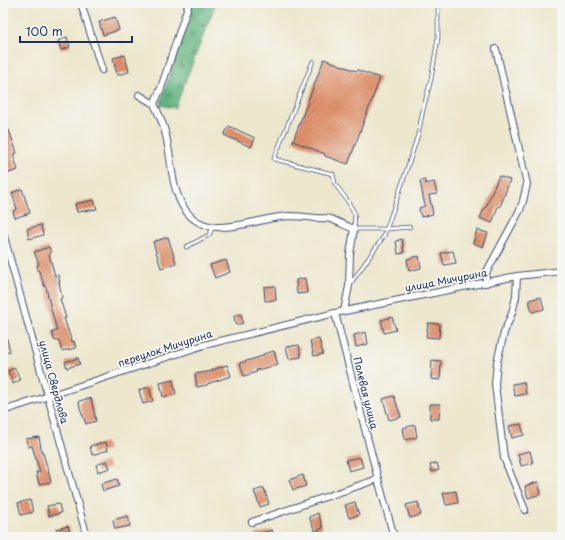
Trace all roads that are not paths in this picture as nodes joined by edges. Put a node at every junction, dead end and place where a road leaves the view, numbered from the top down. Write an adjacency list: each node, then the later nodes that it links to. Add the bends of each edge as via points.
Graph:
1 (81, 3): 8 (street)
2 (184, 3): 5 (street)
3 (189, 3): 5 (street)
4 (438, 3): 14 (lane, via 438,38 431,79 418,135)
5 (186, 10): 10 (street)
6 (496, 49): 19 (street, via 527,184 520,210 486,273)
7 (313, 61): 13 (lane, via 274,159 333,174 335,184 355,214)
8 (102, 70)
9 (139, 96): 10 (street)
10 (154, 104): 11 (street, via 161,118 173,176 184,209 196,221)
11 (213, 227): 13 (street, via 242,225 288,216 330,219); 16 (lane, via 209,235)
12 (410, 227): 14 (lane)
13 (354, 228): 14 (lane); 20 (street)
14 (386, 229): 20 (lane, via 384,236)
15 (3, 233): 23 (street, улица Свердлова)
16 (186, 247)
17 (562, 271): 18 (street, улица Мичурина)
18 (517, 276): 19 (street, улица Мичурина); 26 (street, via 516,297 497,362 495,384 504,458)
19 (486, 283): 21 (street, улица Мичурина)
20 (349, 286): 21 (street)
21 (344, 311): 22 (street, улица Мичурина)
22 (335, 313): 23 (street, переулок Мичурина, via 204,344); 25 (street, Полевая улица)
23 (48, 397): 24 (street, переулок Мичурина); 28 (street, улица Свердлова)
24 (3, 411)
25 (378, 479): 27 (street); 29 (street, Полевая улица)
26 (525, 510)
27 (252, 522)
28 (87, 537)
29 (393, 537)

